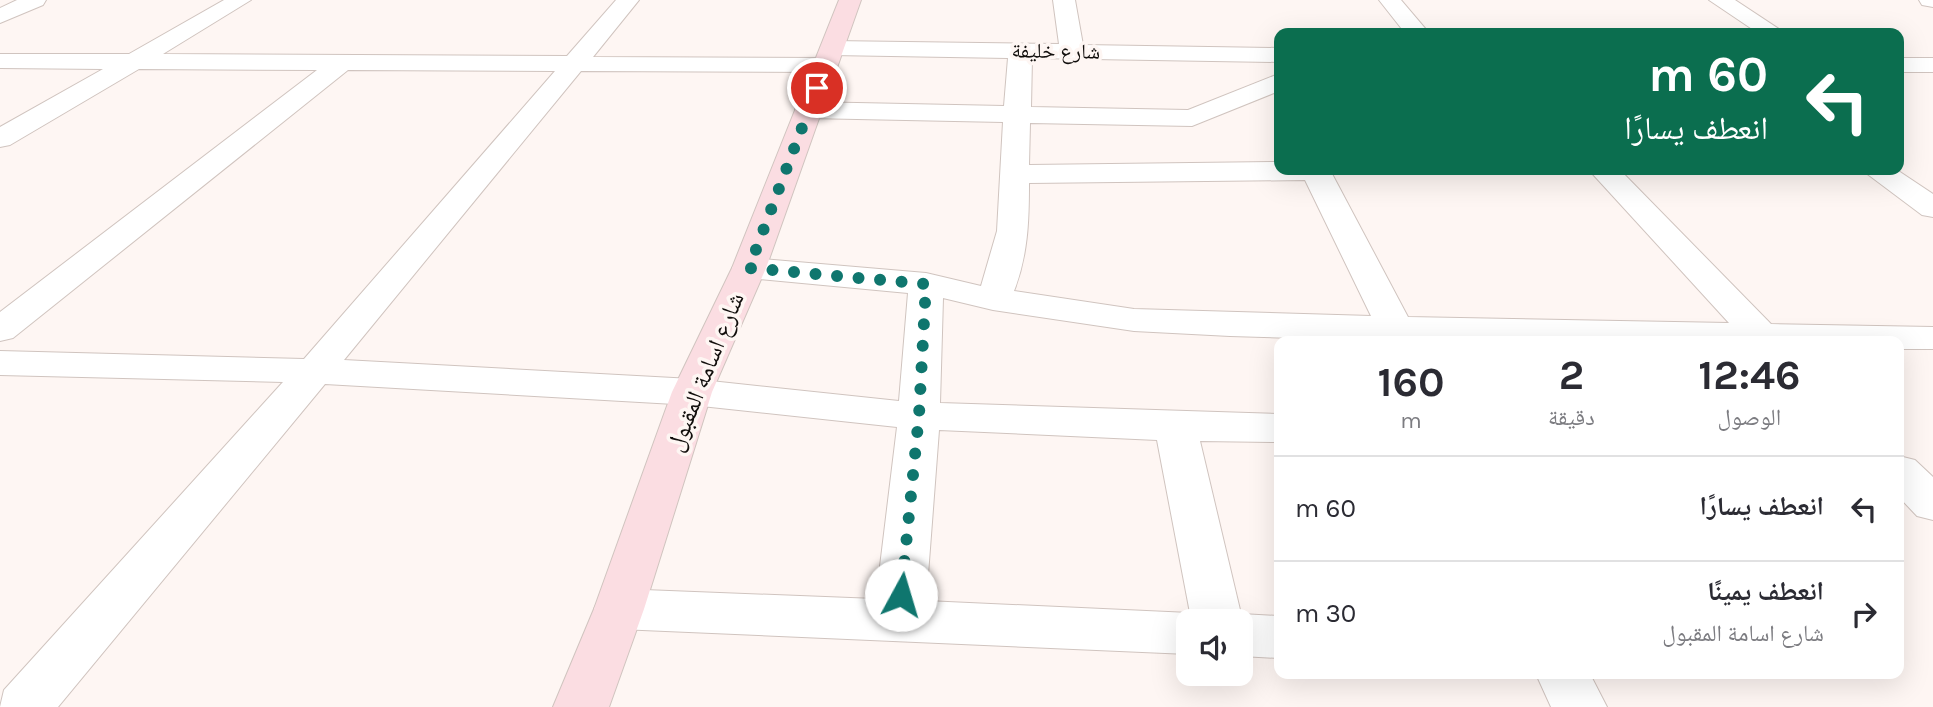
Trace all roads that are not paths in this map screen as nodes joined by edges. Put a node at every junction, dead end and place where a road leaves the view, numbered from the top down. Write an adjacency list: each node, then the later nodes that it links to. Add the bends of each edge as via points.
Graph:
1 (34, 0): 8 (street)
2 (240, 0): 16 (street)
3 (628, 0): 20 (street)
4 (850, 0): 14 (street, شارع اسامة المقبول)
5 (1064, 0): 12 (street)
6 (1390, 0): 9 (street)
7 (1720, 0): 10 (street)
8 (0, 16)
9 (1412, 28)
10 (1765, 28)
11 (1020, 51): 12 (street, شارع خليفة); 14 (street, شارع خليفة); 23 (street)
12 (1072, 52): 13 (street, شارع خليفة)
13 (1271, 55)
14 (829, 57): 20 (street, شارع خليفة); 22 (street, شارع اسامة المقبول)
15 (0, 61): 16 (street, شارع خليفة)
16 (134, 62): 17 (street, شارع خليفة); 24 (street)
17 (342, 63): 20 (street, شارع خليفة); 34 (street)
18 (1904, 65): 19 (street)
19 (1933, 65)
20 (575, 66): 41 (street)
21 (1274, 87): 23 (street, via 1192,118)
22 (808, 110): 23 (street); 31 (street, شارع اسامة المقبول)
23 (1017, 116): 26 (street)
24 (0, 139)
25 (1274, 171): 26 (street)
26 (1014, 174): 33 (street, via 1013,231)
27 (1318, 175): 35 (street)
28 (1609, 175): 37 (street)
29 (1884, 175): 30 (street)
30 (1933, 208)
31 (749, 268): 32 (street); 42 (street, شارع اسامة المقبول)
32 (926, 284): 33 (street); 43 (street)
33 (993, 299): 35 (street, via 1134,320)
34 (0, 330)
35 (1399, 334): 36 (street)
36 (1581, 336)
37 (1761, 336)
38 (1904, 338): 39 (street)
39 (1933, 338)
40 (0, 363): 41 (street)
41 (314, 372): 42 (street); 55 (street)
42 (692, 392): 43 (street); 48 (street, شارع اسامة المقبول)
43 (919, 415): 44 (street); 50 (street)
44 (1177, 427): 45 (street); 49 (street)
45 (1274, 428)
46 (1904, 476): 47 (street)
47 (1933, 504)
48 (619, 609): 50 (street); 56 (street, شارع اسامة المقبول)
49 (1215, 609)
50 (899, 620): 51 (street)
51 (1176, 632)
52 (1253, 636): 53 (street)
53 (1274, 637)
54 (1565, 679): 57 (street)
55 (24, 707)
56 (581, 707)
57 (1579, 707)

